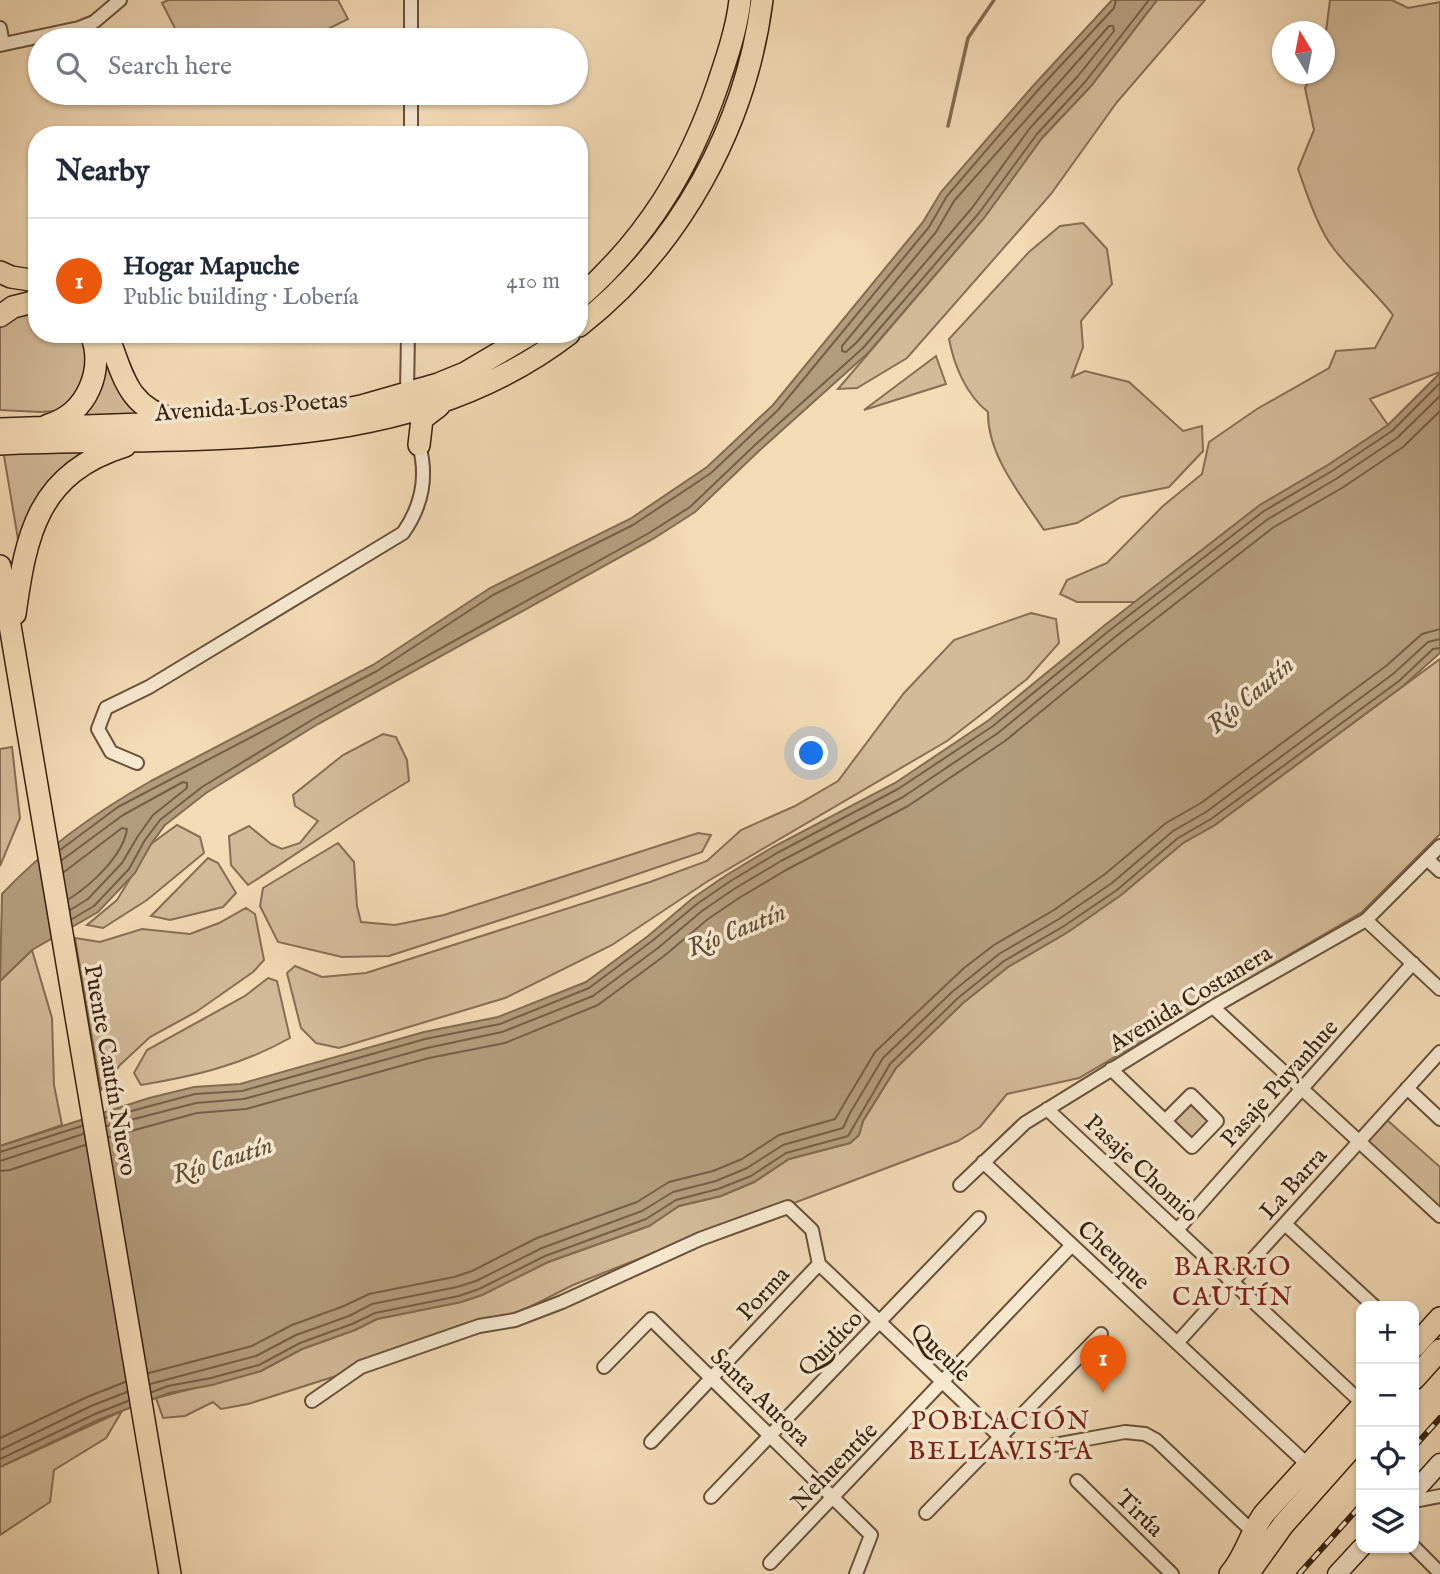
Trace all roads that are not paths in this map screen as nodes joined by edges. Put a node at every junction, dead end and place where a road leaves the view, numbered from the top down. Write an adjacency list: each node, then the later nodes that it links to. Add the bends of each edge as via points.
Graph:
1 (120, 0): 6 (street, via 94,22)
2 (411, 0): 7 (street)
3 (762, 0): 17 (main road, via 742,91 700,184 644,263)
4 (736, 7): 14 (main road, via 726,62 682,170 633,245)
5 (0, 28): 9 (street)
6 (79, 28)
7 (411, 28)
8 (28, 39): 9 (street)
9 (2, 44)
10 (411, 105): 11 (street)
11 (411, 126)
12 (0, 272): 13 (main road)
13 (28, 280)
14 (588, 290)
15 (28, 303): 16 (main road)
16 (0, 316)
17 (588, 318)
18 (93, 343): 27 (main road, via 97,360 91,386 68,414)
19 (110, 343): 26 (main road, via 122,376 139,400 167,418)
20 (408, 343): 23 (street)
21 (516, 343): 23 (main road, Avenida Los Poetas, via 465,373)
22 (555, 343): 24 (main road, Avenida Los Poetas, via 507,374)
23 (407, 392): 24 (main road); 25 (main road); 26 (main road, Avenida Los Poetas, via 326,414)
24 (446, 401): 25 (main road, Avenida Los Poetas); 31 (main road, via 422,419)
25 (378, 421): 29 (main road, Avenida Los Poetas, via 279,435); 31 (main road, via 399,423)
26 (189, 422): 27 (main road, Avenida Los Poetas)
27 (41, 427): 28 (main road, Avenida Los Poetas)
28 (0, 429)
29 (152, 440): 30 (main road, Avenida Los Poetas); 34 (main road, via 87,463 40,510 26,546)
30 (0, 444)
31 (419, 445): 35 (street, via 422,493 402,533 106,708 98,729 111,752)
32 (0, 566): 34 (main road)
33 (0, 610): 34 (main road)
34 (11, 637): 92 (main road, Puente Cautín Nuevo)
35 (137, 763)
36 (1440, 846): 37 (street, Avenida Costanera)
37 (1427, 859): 38 (street); 39 (street, Avenida Costanera)
38 (1440, 871)
39 (1367, 920): 40 (street); 42 (street, Avenida Costanera)
40 (1413, 963): 41 (street); 46 (street, Pasaje Puyanhue)
41 (1440, 989)
42 (1213, 1007): 44 (street, Avenida Costanera); 46 (street)
43 (1440, 1052): 45 (street, La Barra)
44 (1111, 1069): 47 (street, Avenida Costanera); 49 (street)
45 (1407, 1088): 48 (street); 50 (street, La Barra)
46 (1302, 1089): 50 (street); 56 (street, Pasaje Puyanhue)
47 (1047, 1109): 51 (street, Avenida Costanera); 56 (street, Pasaje Chomio)
48 (1440, 1119)
49 (1165, 1121)
50 (1359, 1142): 53 (street); 55 (street, La Barra)
51 (983, 1162): 52 (street, Avenida Costanera); 57 (street, Cheuque)
52 (960, 1185)
53 (1440, 1216)
54 (979, 1218): 62 (street, Quidico)
55 (1285, 1224): 59 (street, La Barra); 60 (street)
56 (1177, 1230): 59 (street, Pasaje Chomio)
57 (1072, 1245): 65 (street, Cheuque); 70 (street, Nehuentúe)
58 (819, 1264): 62 (street, Queule); 69 (street, Porma); 72 (street, via 812,1230 788,1207 700,1239 526,1315 479,1326 361,1367)
59 (1233, 1282): 65 (street, La Barra); 71 (street, Pasaje Chomio)
60 (1369, 1301)
61 (1440, 1318): 64 (main road)
62 (879, 1322): 70 (street, Queule); 74 (street, Quidico)
63 (1101, 1334): 75 (street)
64 (1419, 1340)
65 (1177, 1343): 79 (street, Cheuque)
66 (1440, 1350): 68 (main road)
67 (604, 1367): 69 (street, Santa Aurora, via 651,1319)
68 (1419, 1373)
69 (711, 1378): 74 (street, Santa Aurora); 77 (street, Porma)
70 (942, 1382): 75 (street, Queule); 84 (street, Nehuentúe)
71 (1356, 1399)
72 (312, 1401)
73 (1356, 1412): 79 (main road)
74 (770, 1436): 83 (street, Quidico); 84 (street, Santa Aurora)
75 (1000, 1437): 86 (street); 87 (street, Queule, via 1016,1452 1125,1432 1144,1434 1156,1440)
76 (1356, 1441): 79 (main road)
77 (652, 1442)
78 (1440, 1463): 81 (main road)
79 (1316, 1472): 87 (main road, via 1264,1514); 96 (main road)
80 (1077, 1481): 94 (street, Tirúa)
81 (1416, 1490)
82 (1440, 1496): 85 (street)
83 (711, 1497)
84 (833, 1497): 90 (street, Nehuentúe); 93 (street, Santa Aurora, via 872,1535)
85 (1419, 1500)
86 (926, 1513)
87 (1252, 1532): 95 (main road)
88 (1419, 1552): 91 (street)
89 (1357, 1553): 97 (main road)
90 (770, 1563)
91 (1440, 1573)
92 (170, 1574)
93 (856, 1574)
94 (1172, 1574)
95 (1230, 1574)
96 (1248, 1574)
97 (1337, 1574)

